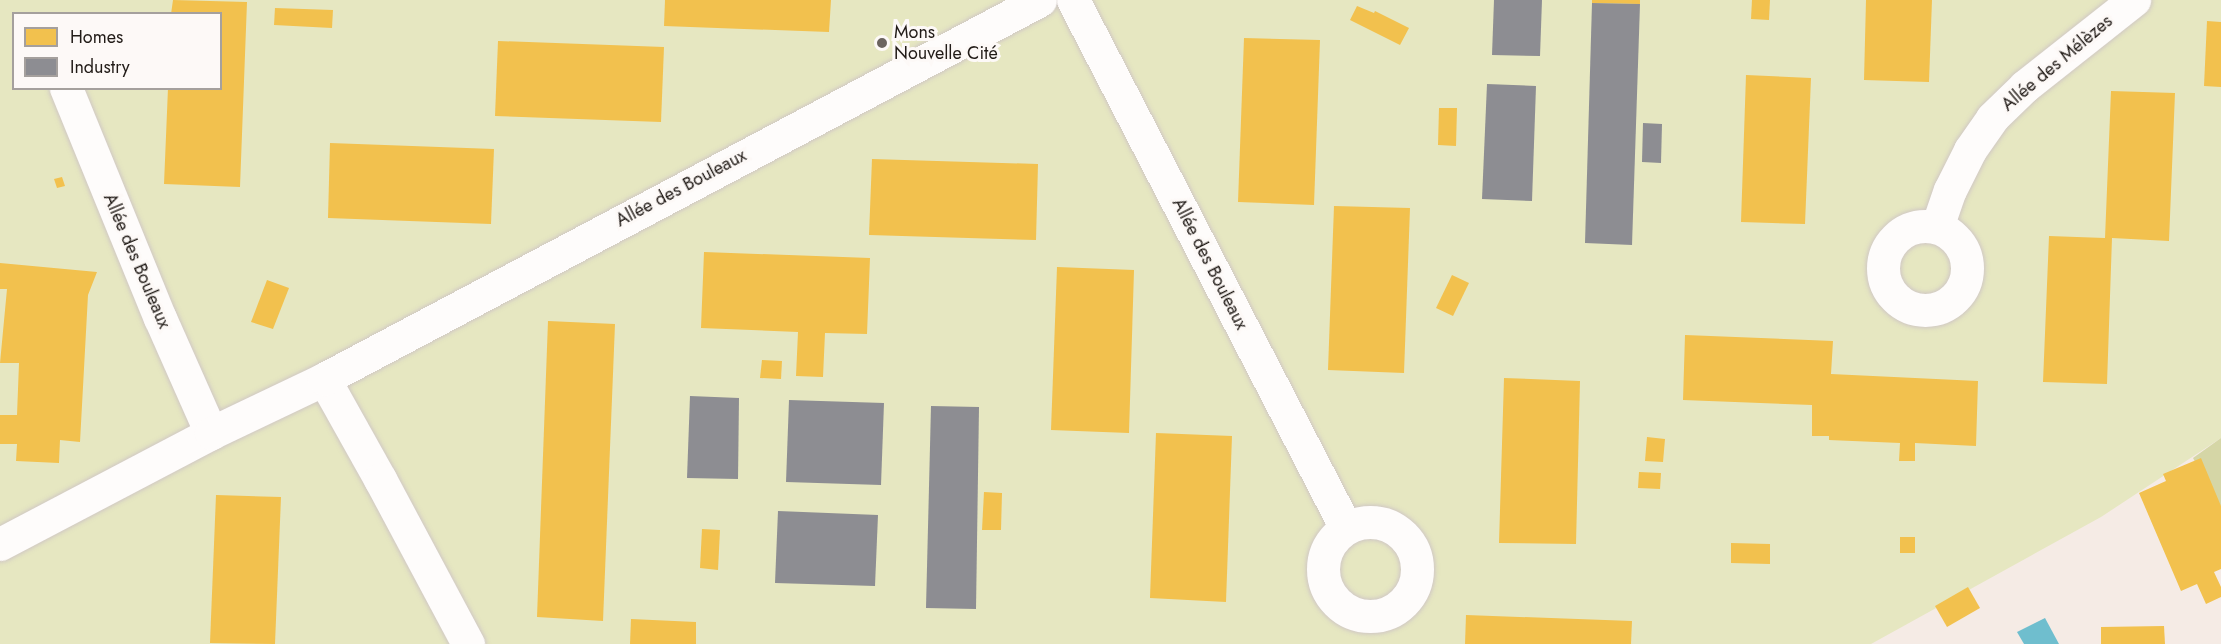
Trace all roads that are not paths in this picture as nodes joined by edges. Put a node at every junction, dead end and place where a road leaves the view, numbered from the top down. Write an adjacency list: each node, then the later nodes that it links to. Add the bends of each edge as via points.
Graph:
1 (1040, 0): 6 (street, Allée des Bouleaux)
2 (1073, 0): 8 (street, Allée des Bouleaux)
3 (2134, 0): 5 (street, Allée des Mélèzes, via 2025,86 1992,118 1970,150)
4 (67, 90): 7 (street, Allée des Bouleaux)
5 (1937, 227)
6 (324, 379): 7 (street, Allée des Bouleaux); 10 (street)
7 (211, 433): 9 (street, Allée des Bouleaux)
8 (1346, 528)
9 (0, 544)
10 (468, 644)

